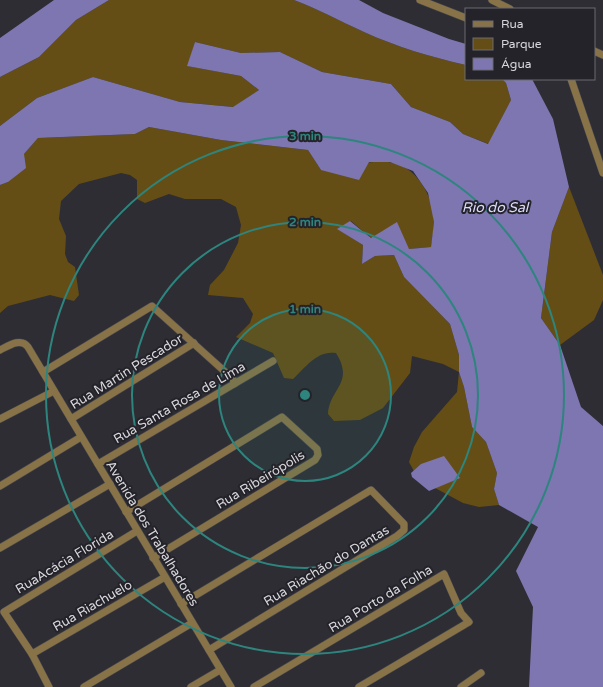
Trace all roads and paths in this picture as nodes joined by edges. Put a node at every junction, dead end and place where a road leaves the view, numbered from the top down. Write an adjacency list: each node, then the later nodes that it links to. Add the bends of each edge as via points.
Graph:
1 (420, 0): 4 (street)
2 (492, 0): 3 (street)
3 (508, 8)
4 (465, 18)
5 (571, 80): 6 (street)
6 (603, 173)
7 (194, 343): 10 (street, via 152,306); 11 (street, via 234,380); 14 (street, Rua Martin Pescador)
8 (0, 350): 10 (street, Avenida dos Trabalhadores, via 12,344 25,343)
9 (273, 361): 11 (street, Rua Santa Rosa de Lima)
10 (43, 372): 12 (street, Avenida dos Trabalhadores)
11 (234, 384): 16 (street, Rua Santa Rosa de Lima)
12 (54, 390): 13 (street); 14 (street, Avenida dos Trabalhadores)
13 (0, 419)
14 (71, 419): 15 (street, Avenida dos Trabalhadores)
15 (81, 437): 16 (street, Avenida dos Trabalhadores); 18 (street)
16 (98, 464): 17 (street, Avenida dos Trabalhadores)
17 (110, 484): 19 (street, Avenida dos Trabalhadores); 21 (street)
18 (0, 486)
19 (126, 512): 20 (street, Avenida dos Trabalhadores); 22 (street, Rua Ribeirópolis, via 282,417 317,449 318,455 315,460)
20 (137, 531): 22 (street, Avenida dos Trabalhadores); 27 (street, RuaAcácia Florida, via 4,612)
21 (0, 548)
22 (154, 558): 23 (street, Avenida dos Trabalhadores)
23 (165, 577): 24 (street, Avenida dos Trabalhadores); 27 (street, Rua Riachuelo)
24 (181, 604): 25 (street, Avenida dos Trabalhadores); 26 (street, Rua Riachão do Dantas, via 371,490 404,524 404,530 384,544)
25 (192, 623): 26 (street, Avenida dos Trabalhadores); 32 (street)
26 (208, 650): 28 (street, Avenida dos Trabalhadores)
27 (32, 654): 31 (street)
28 (220, 670): 33 (street); 34 (street, Avenida dos Trabalhadores)
29 (481, 673): 30 (street)
30 (475, 679): 37 (street); 38 (street)
31 (49, 687)
32 (84, 687)
33 (191, 687)
34 (231, 687)
35 (254, 687): 36 (street, Rua Porto da Folha, via 444,574 461,613 468,622)
36 (359, 687)
37 (461, 687)
38 (478, 687)

